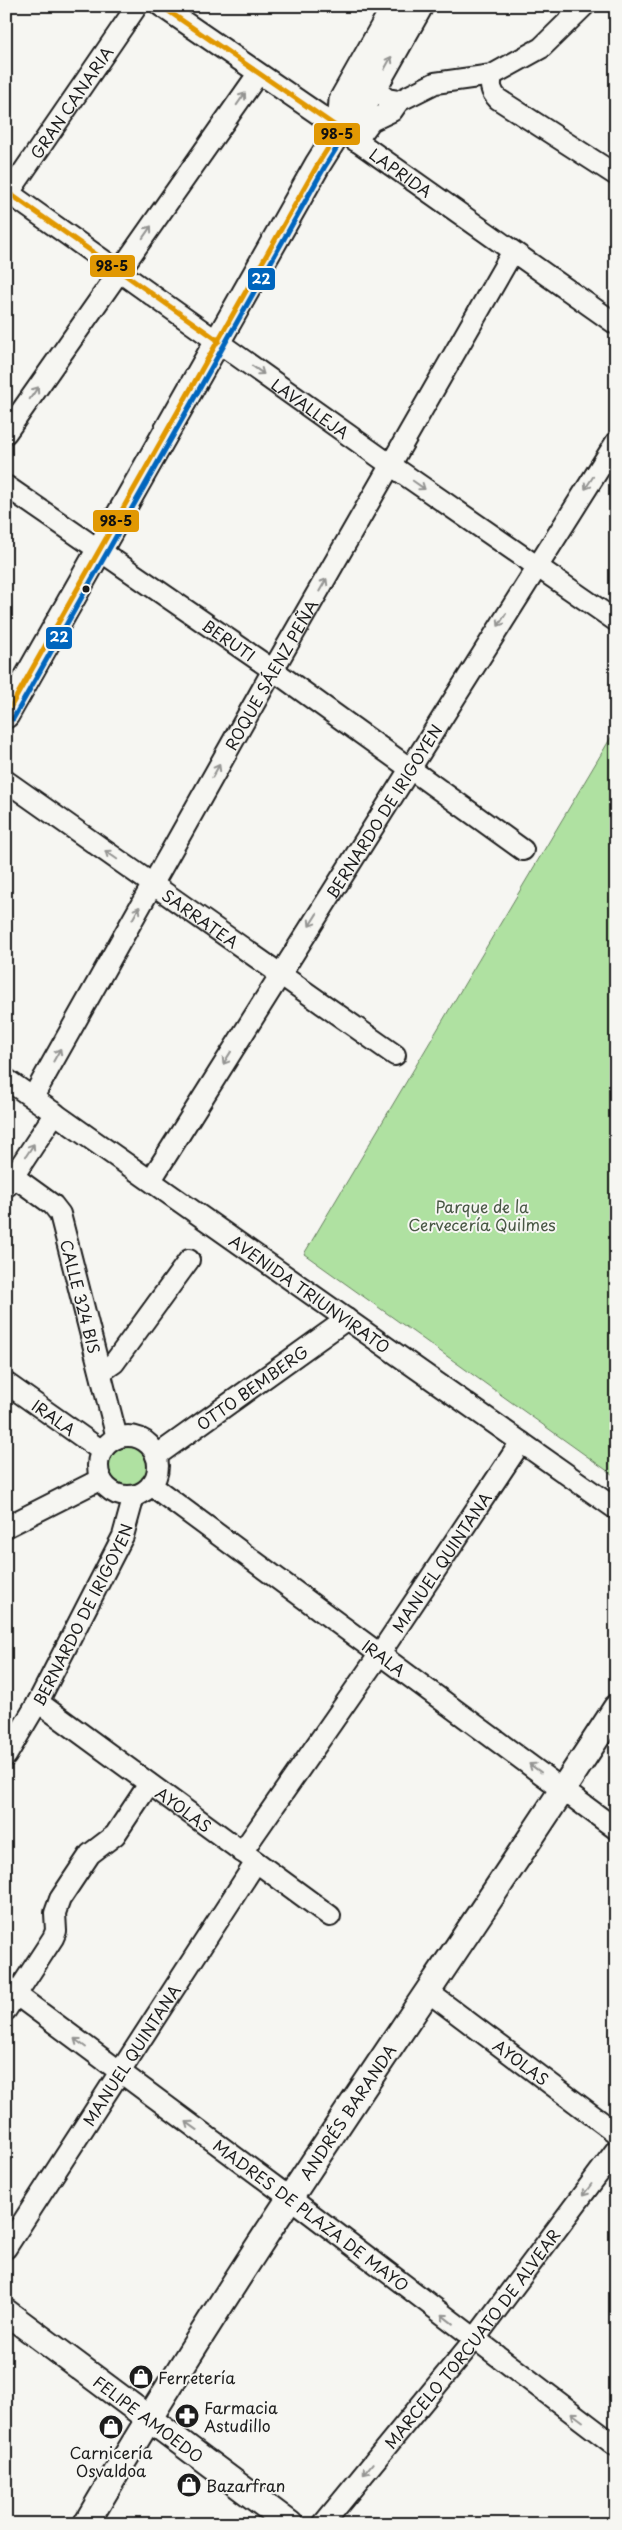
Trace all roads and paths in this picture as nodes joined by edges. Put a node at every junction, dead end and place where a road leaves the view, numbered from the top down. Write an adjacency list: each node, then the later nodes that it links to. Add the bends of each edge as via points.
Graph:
1 (137, 6): 12 (street, GRAN CANARIA)
2 (161, 6): 6 (street, LAPRIDA)
3 (395, 6): 10 (main road, via 342,100)
4 (420, 6): 8 (main road, one-way to 4)
5 (584, 6): 7 (street, via 542,48)
6 (258, 74): 10 (street, LAPRIDA); 14 (street, one-way to 6)
7 (492, 75): 9 (street, via 435,83); 11 (street, via 492,93 498,98)
8 (374, 89): 9 (street, via 387,99); 10 (main road)
9 (399, 101): 10 (street, via 392,111)
10 (348, 135): 13 (street, LAPRIDA); 16 (main road, via 318,164)
11 (616, 175)
12 (7, 194): 14 (street, LAVALLEJA)
13 (512, 253): 15 (street, LAPRIDA); 19 (street, ROQUE SÁENZ PEÑA)
14 (120, 271): 16 (street, LAVALLEJA); 17 (street, one-way to 14)
15 (616, 324)
16 (219, 341): 19 (street, LAVALLEJA, one-way to 19); 21 (main road)
17 (6, 433)
18 (616, 442): 22 (street, BERNARDO DE IRIGOYEN, one-way to 22)
19 (392, 466): 22 (street, LAVALLEJA, one-way to 22); 24 (street, ROQUE SÁENZ PEÑA, one-way to 19)
20 (6, 486): 21 (street, BERUTI)
21 (99, 552): 24 (street, BERUTI); 25 (main road)
22 (535, 567): 23 (street, LAVALLEJA); 26 (street, BERNARDO DE IRIGOYEN, one-way to 26)
23 (616, 622)
24 (273, 670): 26 (street, BERUTI); 29 (street, ROQUE SÁENZ PEÑA, one-way to 24)
25 (6, 715)
26 (409, 767): 28 (street, BERUTI); 30 (street, BERNARDO DE IRIGOYEN, one-way to 30)
27 (6, 781): 29 (street, SARRATEA, one-way to 27)
28 (523, 850)
29 (152, 884): 30 (street, SARRATEA); 33 (street, ROQUE SÁENZ PEÑA, one-way to 29)
30 (280, 973): 31 (street, SARRATEA); 35 (street, BERNARDO DE IRIGOYEN, one-way to 35)
31 (395, 1055)
32 (6, 1079): 33 (street, AVENIDA TRIUNVIRATO)
33 (33, 1097): 34 (street, AVENIDA TRIUNVIRATO)
34 (55, 1113): 35 (street, AVENIDA TRIUNVIRATO); 36 (street, one-way to 34)
35 (151, 1180): 38 (street, AVENIDA TRIUNVIRATO)
36 (10, 1182): 39 (street, CALLE 324 BIS, via 53,1205 60,1214)
37 (189, 1260): 39 (street, via 114,1363)
38 (347, 1319): 42 (street, AVENIDA TRIUNVIRATO); 44 (street, OTTO BEMBERG)
39 (101, 1372): 41 (street, CALLE 324 BIS)
40 (6, 1383): 43 (street, IRALA)
41 (117, 1438): 43 (street); 44 (street, via 136,1437 152,1448)
42 (521, 1442): 48 (street, AVENIDA TRIUNVIRATO); 50 (street, MANUEL QUINTANA)
43 (102, 1452): 45 (street, via 98,1460)
44 (156, 1456): 46 (street, via 157,1471)
45 (101, 1479): 47 (street, via 115,1493); 49 (street)
46 (151, 1486): 47 (street); 50 (street, IRALA)
47 (134, 1496): 51 (street, BERNARDO DE IRIGOYEN, via 123,1536)
48 (616, 1509)
49 (6, 1527)
50 (379, 1655): 55 (street, IRALA, one-way to 50); 57 (street, MANUEL QUINTANA)
51 (38, 1702): 53 (street, BERNARDO DE IRIGOYEN); 54 (street, AYOLAS)
52 (616, 1708): 55 (main road, ANDRÉS BARANDA)
53 (6, 1756)
54 (148, 1784): 57 (street, AYOLAS); 60 (street, via 115,1836 90,1854 60,1899 53,1938)
55 (564, 1788): 56 (street, IRALA); 59 (main road, ANDRÉS BARANDA)
56 (616, 1829)
57 (249, 1857): 58 (street, AYOLAS); 61 (street, MANUEL QUINTANA)
58 (330, 1916)
59 (427, 1991): 62 (street, AYOLAS); 64 (main road, ANDRÉS BARANDA)
60 (9, 1997): 61 (street, MADRES DE PLAZA DE MAYO, one-way to 60)
61 (119, 2072): 64 (street, MADRES DE PLAZA DE MAYO, one-way to 61); 65 (street, MANUEL QUINTANA)
62 (616, 2132)
63 (616, 2150): 67 (street, MARCELO TORCUATO DE ALVEAR, one-way to 67)
64 (290, 2198): 67 (street, MADRES DE PLAZA DE MAYO, one-way to 64); 68 (main road, ANDRÉS BARANDA)
65 (6, 2248)
66 (6, 2312): 68 (main road, FELIPE AMOEDO)
67 (474, 2340): 69 (street, MADRES DE PLAZA DE MAYO, one-way to 67); 72 (street, MARCELO TORCUATO DE ALVEAR, one-way to 72)
68 (149, 2417): 70 (main road, ANDRÉS BARANDA); 71 (main road, FELIPE AMOEDO)
69 (616, 2446)
70 (86, 2524)
71 (290, 2524)
72 (323, 2524)

